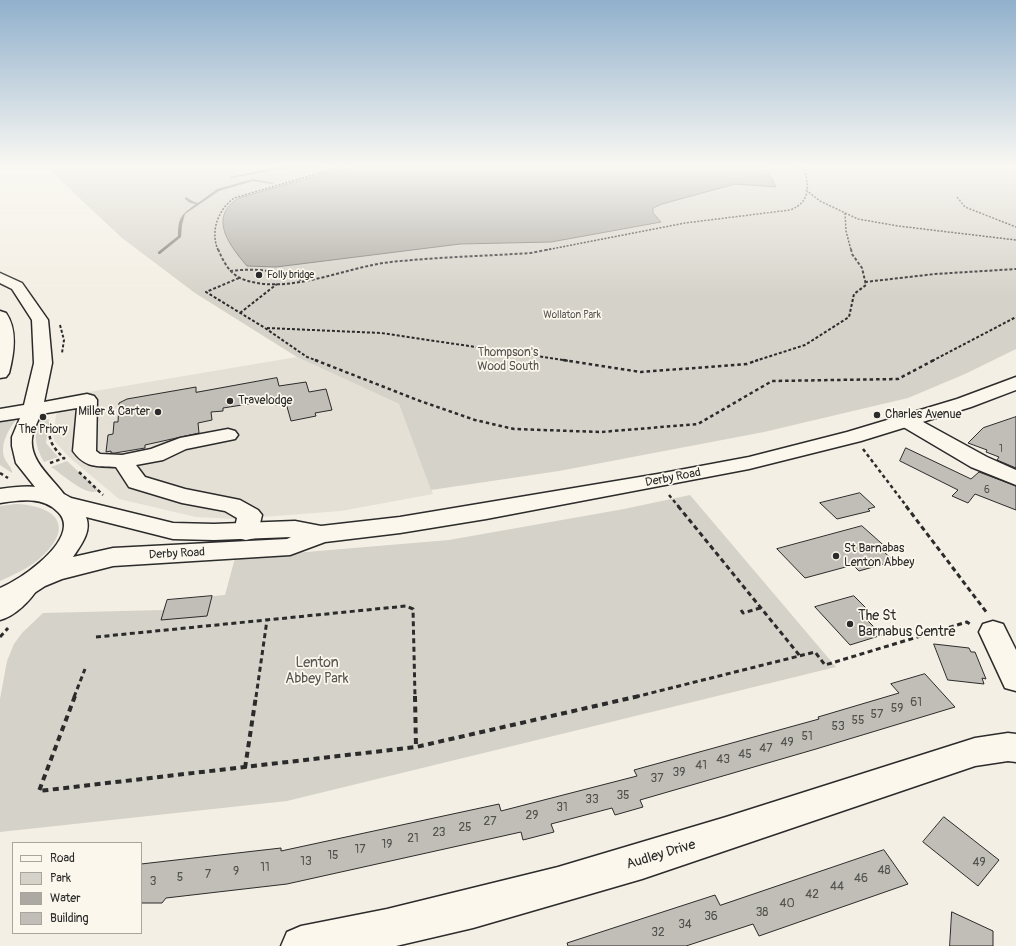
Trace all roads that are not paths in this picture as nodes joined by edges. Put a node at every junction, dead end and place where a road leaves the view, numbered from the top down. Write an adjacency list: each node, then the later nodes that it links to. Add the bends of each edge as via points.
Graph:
1 (0, 277): 2 (main road, via 17,286)
2 (15, 317): 3 (main road); 5 (main road, via 40,320 44,363)
3 (0, 373)
4 (1016, 383): 7 (main road, Derby Road)
5 (33, 409): 6 (main road); 9 (main road, via 87,400 84,450 94,460); 12 (main road, via 22,437 27,464)
6 (0, 415)
7 (907, 421): 10 (main road, via 979,462); 14 (main road, Derby Road, via 806,450 658,481 486,511)
8 (228, 435): 9 (main road, via 180,444 155,455)
9 (122, 461): 13 (main road, via 137,482 182,496 232,505 250,515)
10 (1016, 478)
11 (0, 496): 12 (main road, Derby Road, via 31,493)
12 (60, 501): 13 (main road, Derby Road, via 173,531); 15 (main road, via 74,516 76,522 72,540)
13 (246, 532): 14 (main road, Derby Road, via 295,529)
14 (321, 534): 15 (main road, Derby Road, via 290,547 92,560 55,571)
15 (29, 585): 16 (main road); 17 (main road)
16 (0, 598)
17 (0, 610)
18 (992, 630): 19 (main road)
19 (1016, 680)
20 (1016, 748): 21 (main road, Audley Drive, via 976,752 666,855 464,910)
21 (301, 946)

